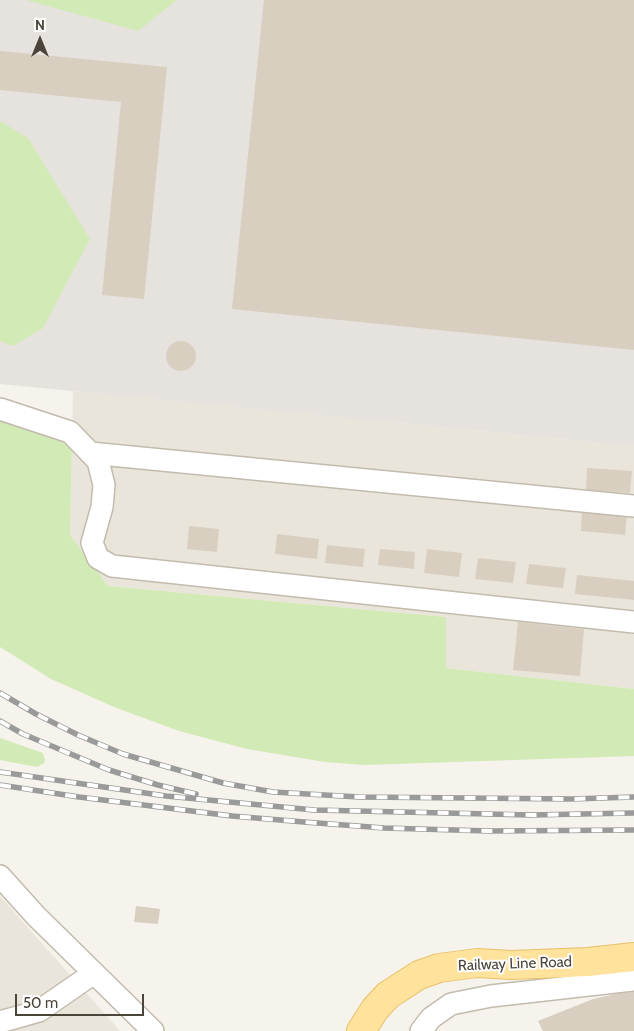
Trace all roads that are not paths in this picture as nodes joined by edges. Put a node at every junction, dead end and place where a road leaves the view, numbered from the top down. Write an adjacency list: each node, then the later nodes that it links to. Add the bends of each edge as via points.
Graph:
1 (0, 409): 2 (street, via 70,432)
2 (90, 452): 3 (street); 4 (street, via 98,461 104,485 92,543 98,558 112,566)
3 (634, 506)
4 (634, 622)
5 (0, 876): 8 (street)
6 (634, 957): 7 (main road, Railway Line Road)
7 (588, 962): 12 (main road, Railway Line Road, via 476,963 439,968 420,975 388,995); 13 (main road, via 439,983 405,1001)
8 (94, 973): 10 (street, via 39,1011); 11 (street)
9 (634, 980): 14 (street, via 491,996 451,1004 431,1018)
10 (0, 1022)
11 (153, 1031)
12 (361, 1031)
13 (378, 1031)
14 (421, 1031)

